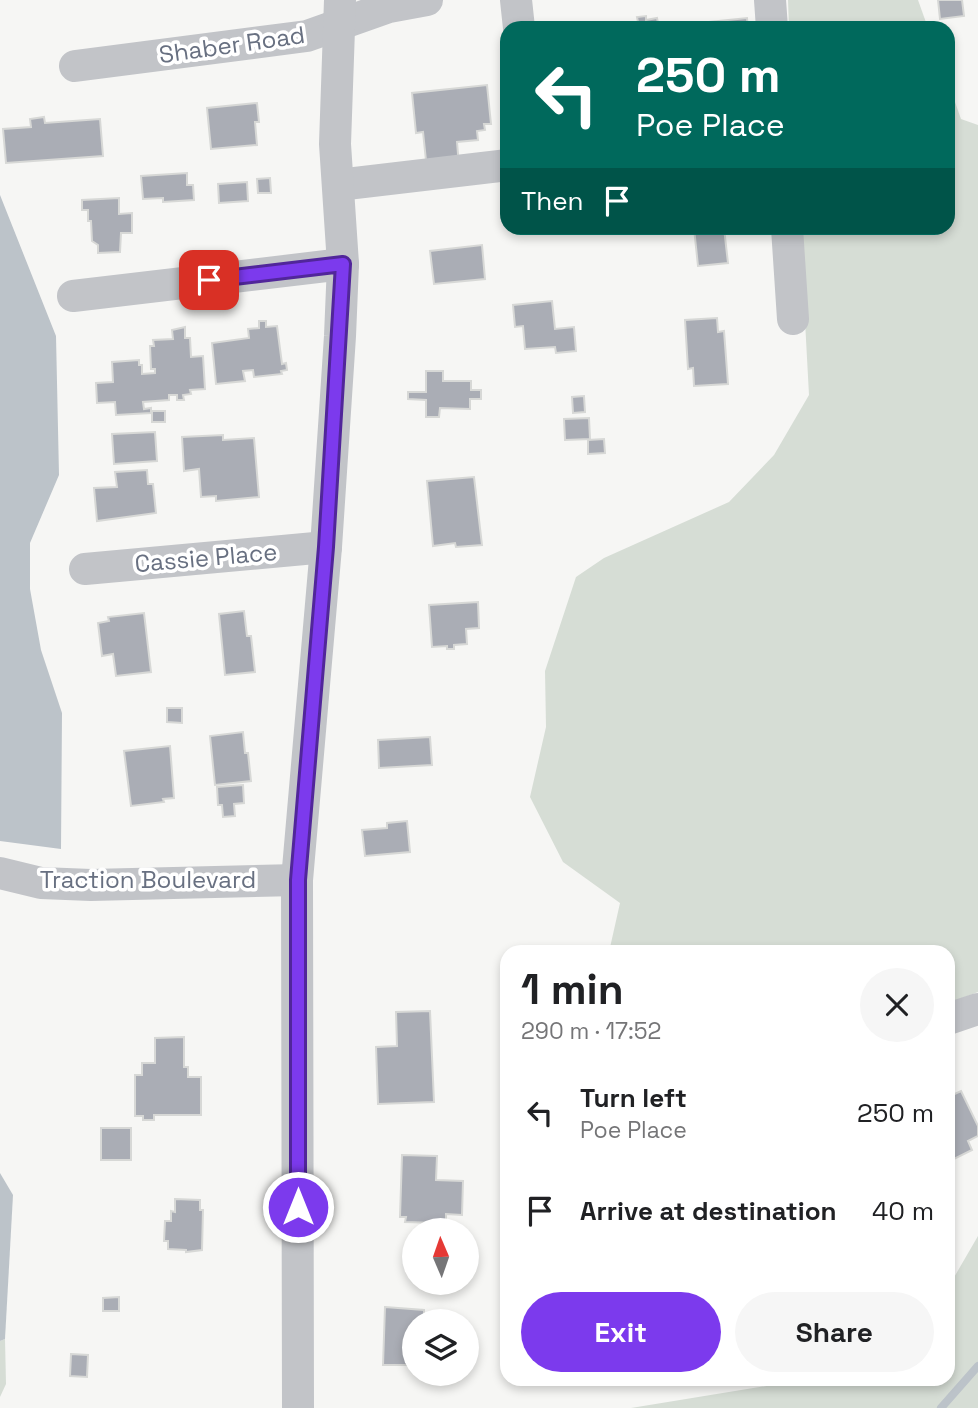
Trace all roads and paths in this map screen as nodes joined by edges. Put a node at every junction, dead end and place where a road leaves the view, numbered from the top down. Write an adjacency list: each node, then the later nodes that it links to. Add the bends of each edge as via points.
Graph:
1 (427, 0): 4 (street, Shaber Road)
2 (516, 0): 5 (street)
3 (770, 0): 6 (street)
4 (339, 12): 7 (street, Shaber Road, via 307,36); 9 (street)
5 (518, 21)
6 (772, 21)
7 (75, 66)
8 (500, 166): 9 (street)
9 (338, 185): 11 (street)
10 (787, 235): 13 (street)
11 (343, 264): 12 (street); 14 (street)
12 (73, 296)
13 (793, 319)
14 (326, 547): 15 (street, Cassie Place); 17 (street)
15 (85, 569)
16 (0, 873): 17 (street, Traction Boulevard, via 41,883 91,885)
17 (298, 880): 20 (street)
18 (978, 1009): 19 (street)
19 (955, 1017)
20 (298, 1408)

